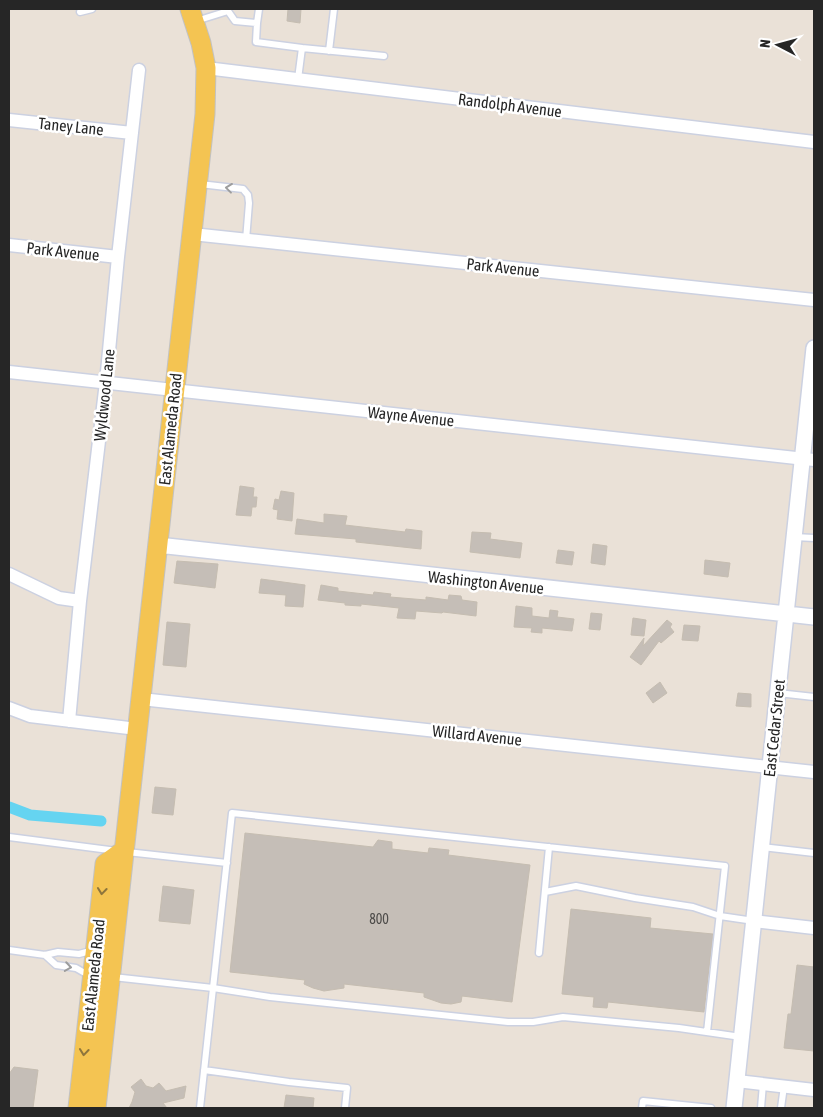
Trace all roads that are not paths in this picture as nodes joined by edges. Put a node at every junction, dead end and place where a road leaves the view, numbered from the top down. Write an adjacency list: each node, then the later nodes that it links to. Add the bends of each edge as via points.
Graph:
1 (92, 9): 5 (lane)
2 (259, 9): 7 (lane)
3 (334, 9): 9 (lane)
4 (228, 10): 6 (lane); 7 (lane, via 235,21)
5 (80, 12)
6 (192, 15): 11 (main road, East Alameda Road)
7 (257, 23): 8 (lane, via 256,42)
8 (302, 48): 9 (lane); 13 (lane)
9 (329, 51): 10 (lane)
10 (384, 56)
11 (206, 68): 13 (street, Randolph Avenue); 17 (main road, East Alameda Road)
12 (139, 70): 15 (street, Wyldwood Lane)
13 (298, 79): 16 (street, Randolph Avenue)
14 (9, 120): 15 (street, Taney Lane)
15 (132, 133): 21 (street, Wyldwood Lane)
16 (814, 142)
17 (197, 184): 18 (main road, East Alameda Road); 19 (lane, one-way to 17, via 249,204 243,189)
18 (192, 234): 19 (street, Park Avenue); 26 (main road, East Alameda Road)
19 (246, 240): 22 (street, Park Avenue)
20 (9, 245): 21 (street, Park Avenue)
21 (118, 257): 25 (street, Wyldwood Lane)
22 (814, 300)
23 (814, 348): 27 (street, East Cedar Street)
24 (9, 372): 25 (street, Wayne Avenue)
25 (106, 382): 26 (street, Wayne Avenue); 32 (street, Wyldwood Lane)
26 (174, 390): 27 (street, Wayne Avenue); 30 (main road, East Alameda Road)
27 (808, 460): 28 (street, East Cedar Street)
28 (794, 537): 29 (lane); 33 (street, East Cedar Street)
29 (814, 538)
30 (158, 547): 33 (street, Washington Avenue); 37 (main road, East Alameda Road)
31 (9, 574): 32 (street, via 59,598)
32 (80, 601): 39 (street, Wyldwood Lane)
33 (787, 615): 34 (street, Washington Avenue); 35 (street, East Cedar Street)
34 (814, 618)
35 (778, 693): 36 (lane); 41 (street, East Cedar Street)
36 (814, 697)
37 (141, 699): 40 (main road, East Alameda Road); 41 (street, Willard Avenue)
38 (9, 708): 39 (street, via 30,716)
39 (69, 721): 40 (street)
40 (137, 729): 46 (main road, East Alameda Road)
41 (770, 768): 42 (street, Willard Avenue); 45 (street, East Cedar Street)
42 (814, 772)
43 (9, 837): 46 (lane)
44 (549, 847): 48 (lane, via 232,813); 49 (lane); 50 (lane, via 725,866)
45 (762, 847): 47 (lane); 51 (street, East Cedar Street)
46 (123, 851): 48 (lane); 54 (main road, East Alameda Road, one-way to 54, via 105,864); 57 (main road, East Alameda Road)
47 (814, 853)
48 (227, 863): 58 (lane)
49 (545, 892): 50 (lane, via 576,886 693,907); 55 (lane)
50 (720, 916): 51 (lane); 59 (lane)
51 (754, 921): 52 (street); 60 (street, East Cedar Street)
52 (814, 928)
53 (9, 950): 56 (lane)
54 (96, 950): 56 (lane); 57 (main road, East Alameda Road)
55 (540, 953)
56 (45, 955): 57 (lane, one-way to 57, via 56,965)
57 (101, 977): 58 (lane); 66 (main road, East Alameda Road, one-way to 66); 67 (main road, East Alameda Road)
58 (213, 988): 59 (lane, via 508,1022 563,1017); 61 (lane)
59 (707, 1032): 60 (lane)
60 (741, 1037): 62 (street, East Cedar Street)
61 (204, 1070): 68 (lane); 69 (lane, via 347,1088)
62 (738, 1082): 63 (street); 72 (street, East Cedar Street)
63 (764, 1084): 64 (street); 73 (lane)
64 (784, 1086): 65 (street); 74 (lane)
65 (814, 1090)
66 (78, 1108)
67 (96, 1108)
68 (200, 1108)
69 (345, 1108)
70 (642, 1108): 71 (lane, via 643,1101)
71 (711, 1108)
72 (734, 1108)
73 (761, 1108)
74 (781, 1108)

